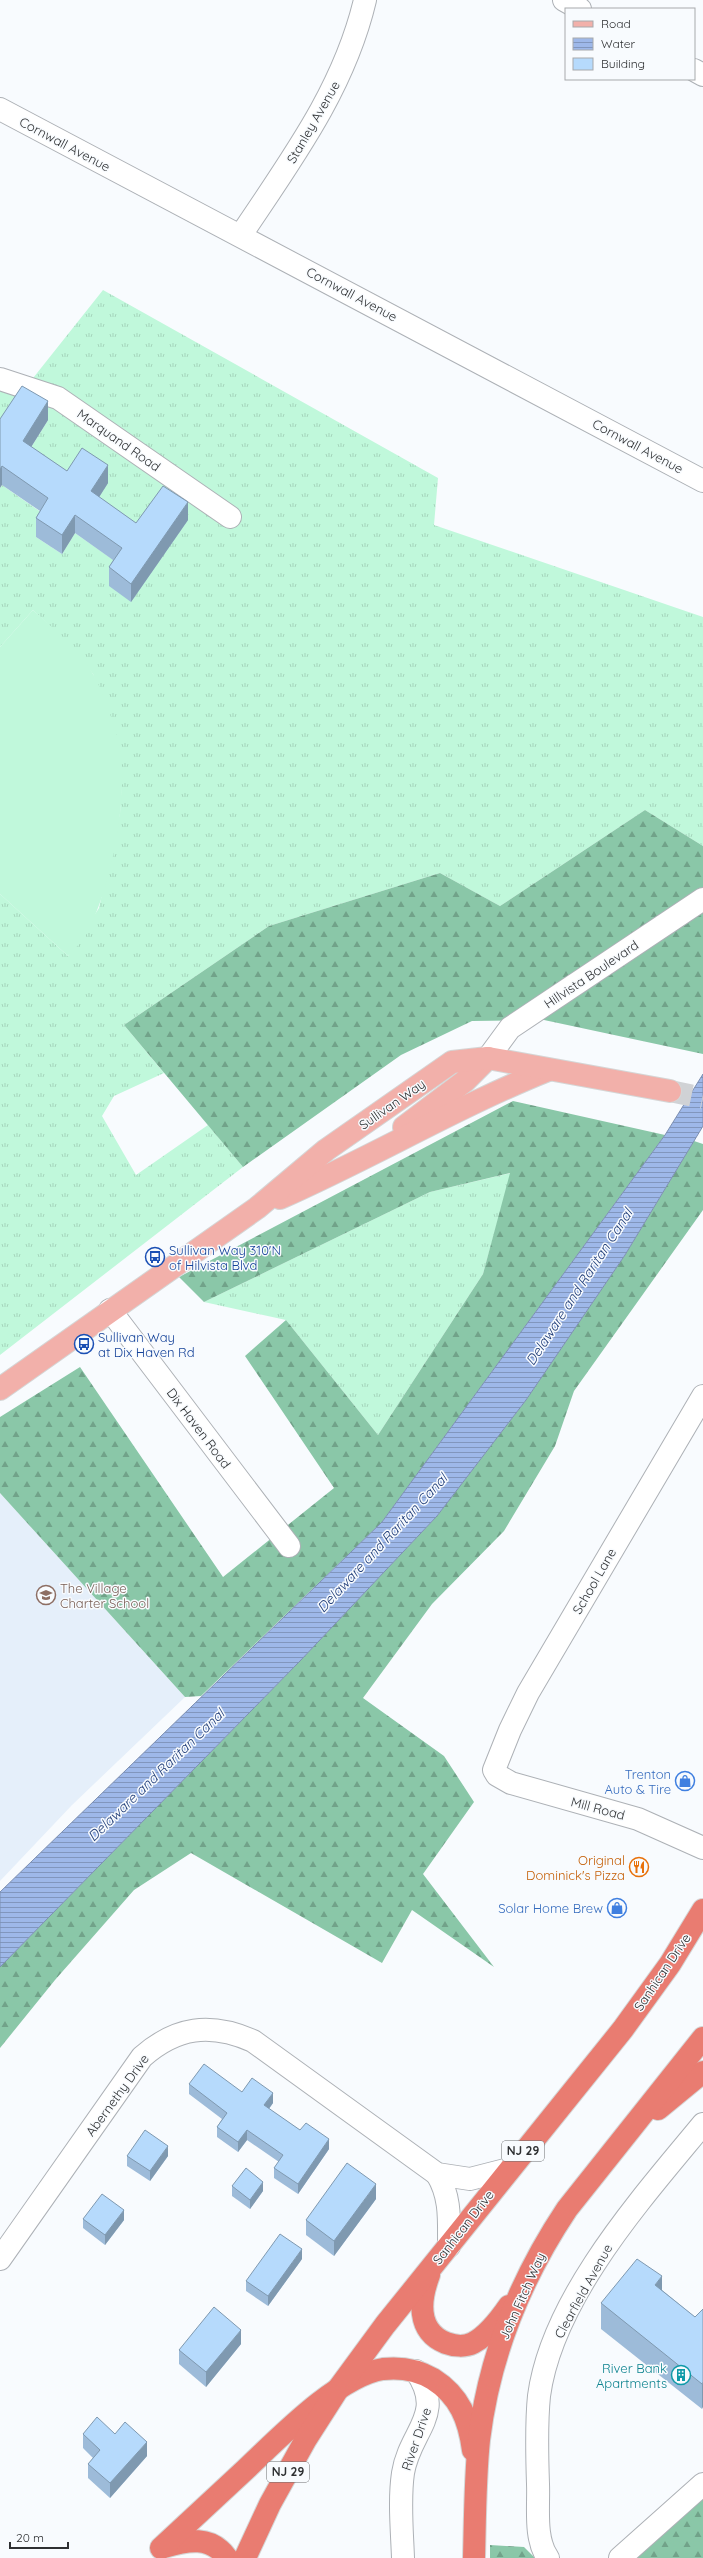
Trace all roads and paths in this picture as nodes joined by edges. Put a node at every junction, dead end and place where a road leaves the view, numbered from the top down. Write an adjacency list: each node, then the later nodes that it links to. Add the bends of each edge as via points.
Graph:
1 (364, 0): 5 (street, Stanley Avenue, via 353,42 333,90 306,138)
2 (564, 0): 3 (street)
3 (578, 8)
4 (0, 109): 5 (street, Cornwall Avenue)
5 (241, 235): 7 (street, Cornwall Avenue)
6 (0, 379): 8 (street, Marquand Road, via 58,398)
7 (703, 481)
8 (230, 516)
9 (703, 899): 10 (street, Hillvista Boulevard, via 510,1028)
10 (488, 1058): 11 (main road, Sullivan Way); 13 (main road, via 465,1081 418,1115); 14 (main road, Sullivan Way, via 452,1062 326,1150)
11 (548, 1070): 12 (main road, Sullivan Way); 13 (main road, Sullivan Way, via 473,1102)
12 (670, 1091)
13 (375, 1153): 14 (main road, Sullivan Way, via 336,1174)
14 (257, 1208): 15 (main road, Sullivan Way)
15 (110, 1310): 16 (main road, Sullivan Way); 18 (street, Dix Haven Road)
16 (0, 1389)
17 (700, 1409): 19 (street, School Lane, via 528,1694)
18 (289, 1546)
19 (494, 1770): 20 (street, Mill Road, via 497,1775 511,1783 638,1819)
20 (703, 1848)
21 (703, 1910): 26 (highway, Sanhican Drive / NJ 29, via 670,1964 623,2029)
22 (703, 2038): 25 (highway, John Fitch Way)
23 (703, 2072): 25 (highway)
24 (703, 2124): 41 (street, Clearfield Avenue, via 630,2211 601,2254 559,2329 546,2364 539,2396 536,2451 540,2532)
25 (630, 2131): 31 (highway, John Fitch Way, via 567,2209)
26 (509, 2169): 27 (street, Abernethy Drive, via 470,2179); 28 (highway, Sanhican Drive / NJ 29)
27 (438, 2174): 28 (street, Abernethy Drive, via 446,2189 450,2216); 29 (street, Abernethy Drive, via 252,2041 221,2030 199,2029 177,2034 158,2043 142,2058)
28 (449, 2246): 30 (highway, Sanhican Drive / NJ 29)
29 (0, 2259)
30 (431, 2268): 31 (highway, via 422,2299 423,2316 433,2336 451,2345 465,2345 481,2337 507,2309); 33 (highway, Sanhican Drive / NJ 29)
31 (525, 2283): 34 (highway, John Fitch Way, via 499,2349 491,2379 481,2427)
32 (416, 2371): 33 (highway, via 382,2369); 34 (highway, via 440,2384 461,2406 471,2436); 39 (street, River Drive, via 425,2388 429,2409 403,2471)
33 (338, 2389): 36 (highway, via 298,2420); 38 (highway, Sanhican Drive / NJ 29, via 270,2504)
34 (477, 2473): 40 (highway, John Fitch Way)
35 (703, 2484): 42 (street)
36 (156, 2553): 37 (highway, via 186,2540 202,2541 214,2544)
37 (227, 2558)
38 (245, 2558)
39 (403, 2558)
40 (474, 2558)
41 (548, 2558)
42 (620, 2558)

